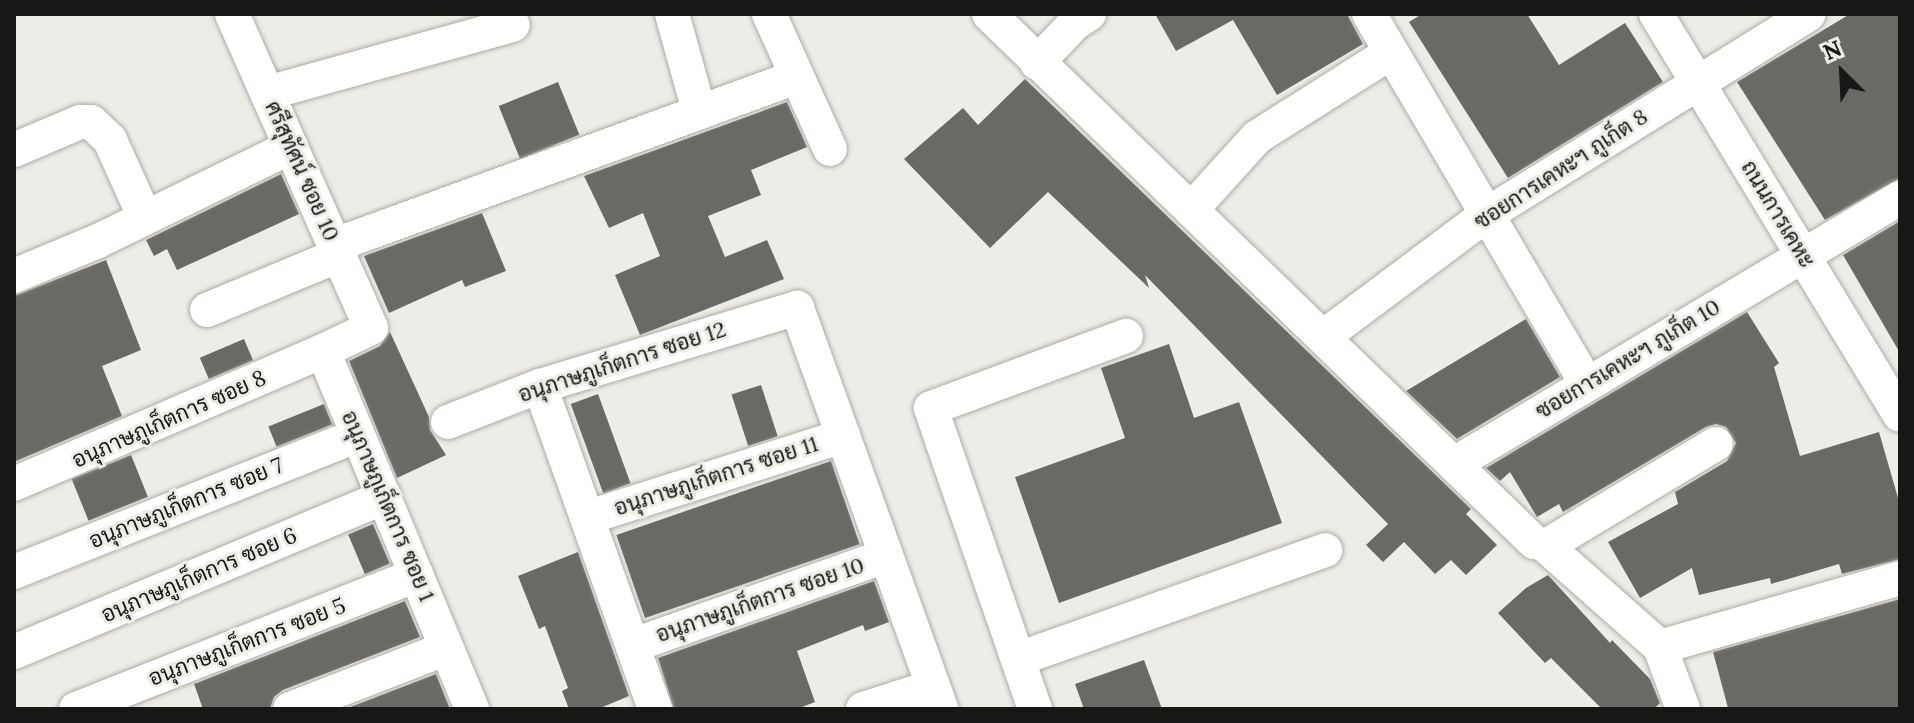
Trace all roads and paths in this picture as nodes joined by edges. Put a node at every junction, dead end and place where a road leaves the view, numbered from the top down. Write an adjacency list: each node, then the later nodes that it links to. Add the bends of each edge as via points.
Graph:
1 (232, 14): 14 (street, ศรีสุทัศน์ ซอย 10)
2 (672, 14): 15 (street)
3 (769, 14): 12 (street)
4 (989, 14): 11 (street)
5 (1089, 14): 11 (street)
6 (1369, 14): 10 (street)
7 (1656, 14): 13 (street, ถนนการเคหะ)
8 (1809, 14): 13 (street, ซอยการเคหะฯ ภูเก็ต 8)
9 (513, 25): 14 (street)
10 (1390, 53): 20 (street, via 1257,137); 21 (street)
11 (1037, 63): 20 (street)
12 (796, 77): 15 (street); 17 (street)
13 (1698, 81): 21 (street, ซอยการเคหะฯ ภูเก็ต 8); 24 (street, ถนนการเคหะ)
14 (267, 93): 16 (street, ศรีสุทัศน์ ซอย 10)
15 (699, 111): 23 (street)
16 (291, 147): 22 (street); 23 (street, ศรีสุทัศน์ ซอย 10)
17 (830, 149)
18 (14, 150): 22 (street, via 91,122 110,140)
19 (1900, 198): 24 (street, ซอยการเคหะฯ ภูเก็ต 10)
20 (1191, 210): 28 (street)
21 (1486, 215): 28 (street, ซอยการเคหะฯ ภูเก็ต 8); 30 (street)
22 (145, 218): 25 (street)
23 (337, 250): 26 (street); 29 (street, ศรีสุทัศน์ ซอย 10, via 371,328)
24 (1803, 257): 30 (street, ซอยการเคหะฯ ภูเก็ต 10); 32 (street, ถนนการเคหะ)
25 (14, 276)
26 (207, 310)
27 (1126, 336): 51 (street, via 931,408)
28 (1323, 337): 37 (street)
29 (323, 351): 34 (street, อนุภาษภูเก็ตการ ซอย 1); 38 (street, อนุภาษภูเก็ตการ ซอย 8)
30 (1586, 382): 37 (street, ซอยการเคหะฯ ภูเก็ต 10)
31 (540, 386): 33 (street, อนุภาษภูเก็ตการ ซอย 12); 35 (street, อนุภาษภูเก็ตการ ซอย 12, via 797,308); 40 (street)
32 (1900, 415)
33 (448, 422)
34 (358, 435): 39 (street, อนุภาษภูเก็ตการ ซอย 1); 44 (street, อนุภาษภูเก็ตการ ซอย 7)
35 (843, 436): 40 (street, อนุภาษภูเก็ตการ ซอย 11); 43 (street)
36 (1716, 444): 48 (street, via 1546,546)
37 (1454, 464): 41 (street)
38 (14, 484)
39 (385, 497): 45 (street, อนุภาษภูเก็ตการ ซอย 1); 50 (street, อนุภาษภูเก็ตการ ซอย 6)
40 (589, 517): 47 (street)
41 (1534, 542)
42 (1325, 550): 51 (street)
43 (885, 556): 47 (street, อนุภาษภูเก็ตการ ซอย 10); 52 (street)
44 (14, 572)
45 (417, 575): 49 (street, อนุภาษภูเก็ตการ ซอย 1); 53 (street, อนุภาษภูเก็ตการ ซอย 5)
46 (1900, 578): 48 (street)
47 (634, 645): 56 (street)
48 (1660, 647): 59 (street)
49 (447, 648): 54 (street); 55 (street, อนุภาษภูเก็ตการ ซอย 1)
50 (14, 652)
51 (1018, 659): 58 (street)
52 (936, 698): 57 (street)
53 (76, 709)
54 (290, 709)
55 (472, 709)
56 (655, 709)
57 (863, 709)
58 (1035, 709)
59 (1683, 709)

